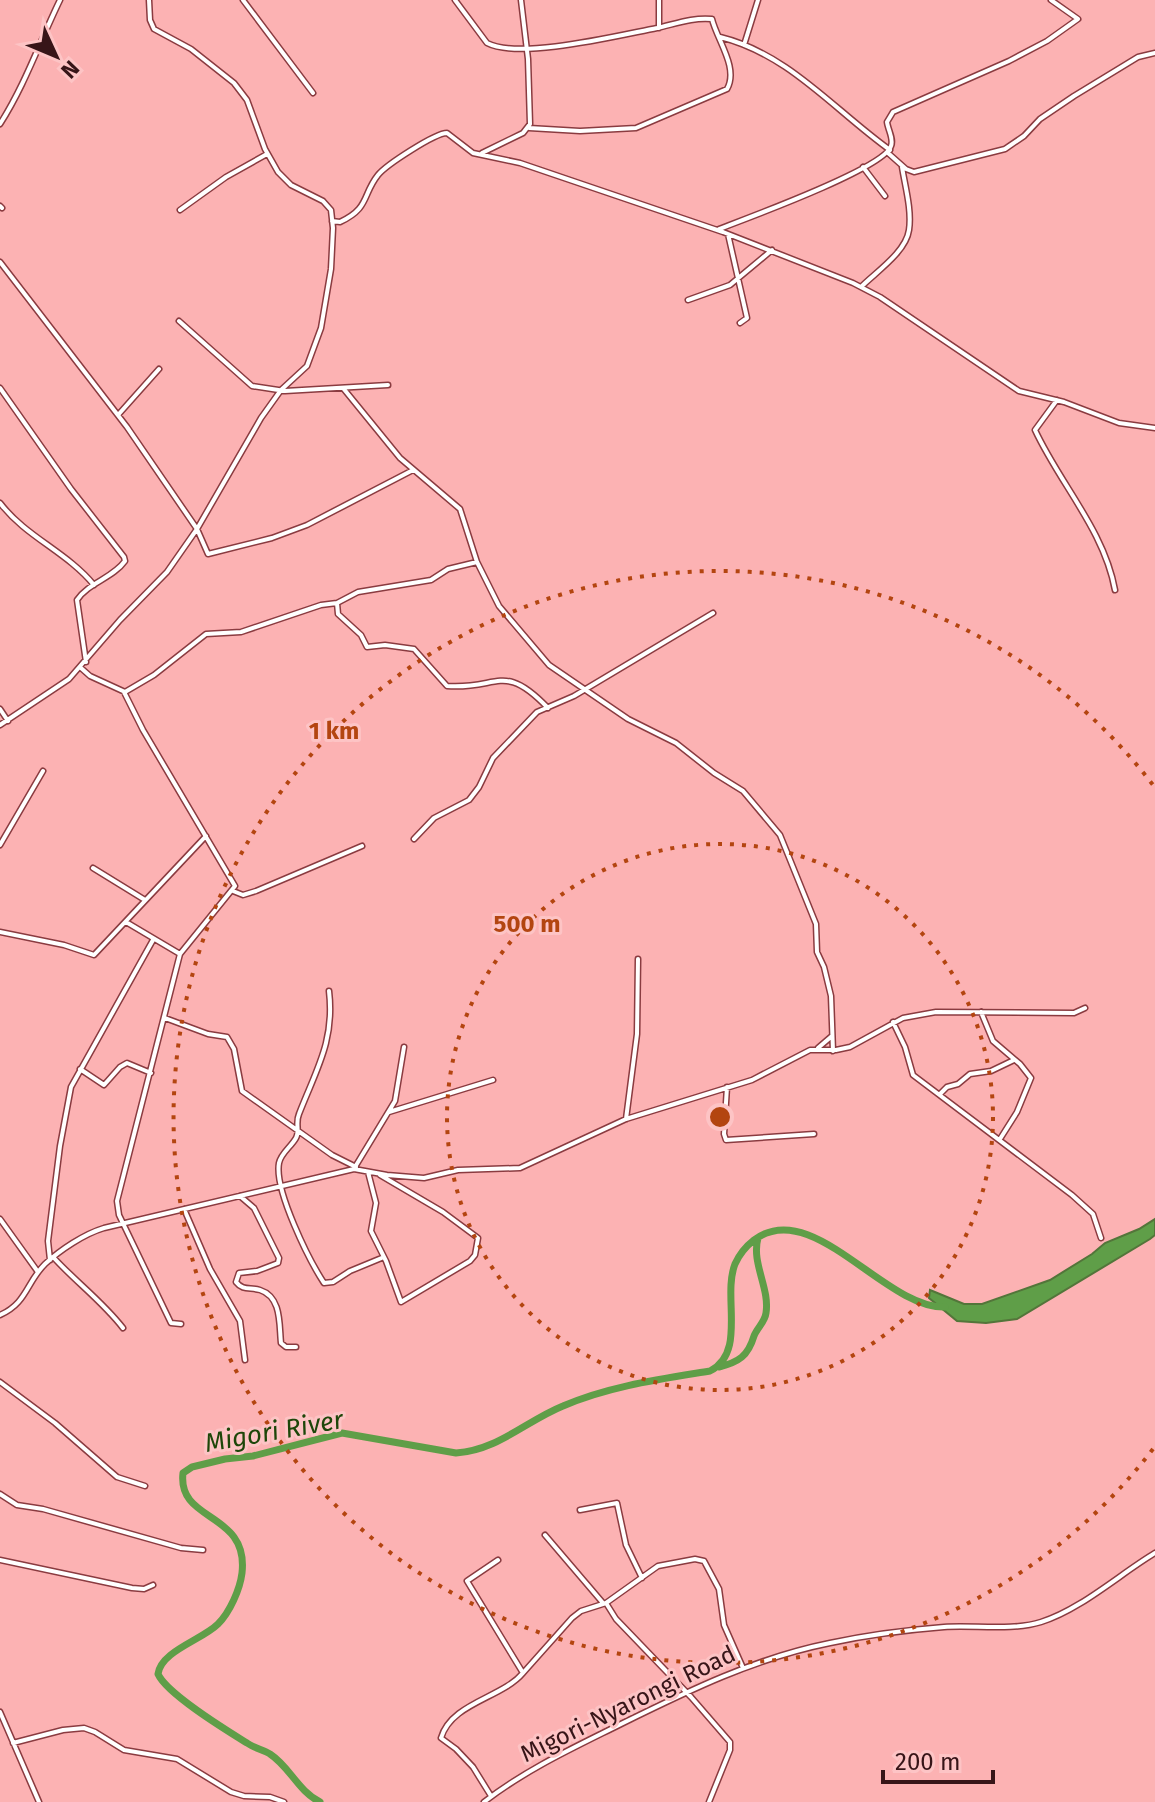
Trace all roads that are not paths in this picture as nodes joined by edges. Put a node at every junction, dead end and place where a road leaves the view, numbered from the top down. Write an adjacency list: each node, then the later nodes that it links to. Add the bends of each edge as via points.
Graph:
1 (60, 0): 15 (street)
2 (149, 0): 18 (street, via 154,29 191,49 240,90)
3 (243, 0): 14 (street)
4 (455, 0): 12 (street, via 487,43)
5 (521, 0): 12 (street)
6 (659, 0): 9 (street)
7 (758, 0): 11 (street)
8 (1051, 0): 17 (street, via 1078,19 1009,61 893,112 887,122)
9 (659, 28): 10 (street, via 710,18); 12 (street)
10 (720, 37): 11 (street); 16 (street, via 729,64 727,89 636,128)
11 (744, 45): 17 (street, via 797,74)
12 (527, 49): 16 (street)
13 (1155, 53): 20 (street, via 1138,57 1074,96 1000,151 914,172)
14 (313, 93)
15 (0, 124)
16 (529, 128): 19 (street)
17 (889, 151): 20 (street); 21 (street)
18 (267, 154): 23 (street); 24 (street, via 284,179 323,201)
19 (480, 154): 24 (street, via 439,133 382,170 355,213); 25 (street)
20 (901, 164): 30 (street, via 908,233)
21 (863, 167): 22 (street); 25 (street)
22 (885, 196)
23 (180, 210)
24 (332, 221): 38 (street, via 321,328 307,366)
25 (717, 230): 26 (street)
26 (728, 234): 27 (street); 29 (street)
27 (772, 250): 29 (street); 30 (street)
28 (0, 262): 40 (street)
29 (736, 280): 31 (street); 33 (street, via 747,313)
30 (861, 287): 39 (street, via 1015,389)
31 (688, 300)
32 (179, 321): 38 (street, via 249,385)
33 (740, 323)
34 (159, 369): 40 (street)
35 (388, 385): 37 (street)
36 (0, 388): 46 (street, via 124,557 120,568)
37 (343, 388): 38 (street); 42 (street)
38 (281, 390): 44 (street)
39 (1057, 400): 41 (street, via 1119,423); 47 (street, via 1035,430 1089,523)
40 (118, 416): 44 (street)
41 (1155, 428)
42 (413, 470): 44 (street, via 307,525 266,540 209,554); 45 (street, via 460,509)
43 (0, 503): 46 (street)
44 (197, 529): 50 (street, via 162,578)
45 (477, 562): 48 (street, via 448,569 431,580 358,592); 52 (street, via 511,623 549,665)
46 (94, 585): 50 (street, via 76,603)
47 (1115, 590)
48 (337, 603): 53 (street, via 241,632 201,636); 54 (street, via 338,614 367,647 414,649 447,686 517,682)
49 (713, 613): 52 (street)
50 (86, 662): 51 (street)
51 (81, 668): 53 (street); 56 (street)
52 (585, 690): 54 (street); 76 (street, via 676,743 740,789 780,835 816,924 817,950 831,996)
53 (124, 692): 59 (street)
54 (548, 708): 60 (street, via 537,712 493,758 469,800 430,821)
55 (0, 709): 56 (street)
56 (8, 721): 57 (street)
57 (0, 725)
58 (43, 771): 61 (street)
59 (206, 836): 64 (street, via 235,885); 65 (street)
60 (414, 839)
61 (0, 845)
62 (362, 846): 64 (street, via 256,891)
63 (93, 868): 65 (street)
64 (233, 891): 69 (street)
65 (145, 900): 66 (street)
66 (126, 922): 67 (street, via 93,955); 68 (street)
67 (0, 932)
68 (153, 940): 69 (street); 81 (street)
69 (180, 954): 74 (street)
70 (638, 959): 87 (street, via 637,1034)
71 (329, 991): 88 (street, via 327,1043 298,1116)
72 (1085, 1008): 73 (street, via 1074,1013)
73 (981, 1012): 75 (street, via 936,1012); 80 (street, via 993,1041)
74 (164, 1018): 82 (street); 88 (street, via 228,1038 242,1091)
75 (893, 1022): 79 (street); 85 (street, via 913,1075)
76 (832, 1036): 78 (street); 79 (street)
77 (404, 1047): 86 (street, via 399,1089)
78 (816, 1049): 79 (street); 84 (street)
79 (833, 1051)
80 (1014, 1060): 85 (street, via 970,1074); 90 (street, via 1031,1078)
81 (80, 1069): 82 (street, via 104,1085 127,1063); 102 (street, via 63,1121 48,1241)
82 (151, 1073): 99 (street, via 117,1201)
83 (493, 1080): 86 (street)
84 (727, 1087): 87 (street); 89 (street, via 726,1140)
85 (940, 1094): 90 (street)
86 (389, 1112): 91 (street)
87 (626, 1119): 94 (street, via 520,1168 458,1170 424,1178)
88 (298, 1130): 91 (street); 95 (street, via 279,1163)
89 (814, 1134)
90 (1000, 1139): 100 (street, via 1093,1214)
91 (355, 1167): 92 (street)
92 (361, 1170): 93 (street); 95 (street)
93 (368, 1172): 94 (street); 101 (street, via 376,1203 370,1230)
94 (379, 1174): 101 (street, via 443,1212 478,1242 470,1261 401,1302)
95 (280, 1186): 96 (street); 101 (street, via 324,1283)
96 (240, 1196): 97 (street); 107 (street, via 254,1208 279,1258 261,1270 239,1273 236,1282 267,1294 279,1308 281,1343)
97 (184, 1209): 99 (street); 108 (street, via 240,1321)
98 (0, 1219): 103 (street)
99 (123, 1223): 102 (street, via 90,1233); 105 (street, via 171,1323)
100 (1101, 1238)
101 (384, 1257)
102 (52, 1259): 103 (street); 106 (street)
103 (39, 1273): 104 (street, via 19,1304)
104 (0, 1315)
105 (181, 1324)
106 (123, 1328)
107 (296, 1347)
108 (245, 1360)
109 (0, 1382): 110 (street, via 117,1477)
110 (145, 1486)
111 (0, 1494): 114 (street, via 21,1506)
112 (580, 1510): 118 (street, via 617,1503 626,1545)
113 (545, 1535): 120 (street)
114 (203, 1550)
115 (1155, 1553): 121 (street, Migori-Nyarongi Road, via 1039,1623 879,1634)
116 (0, 1560): 119 (street, via 132,1588)
117 (498, 1560): 122 (street, via 467,1581)
118 (642, 1578): 120 (street); 121 (street, via 662,1565 703,1560 719,1589 724,1625)
119 (153, 1585)
120 (605, 1603): 122 (street, via 574,1615); 123 (street)
121 (743, 1668): 123 (street, Migori-Nyarongi Road)
122 (523, 1673): 126 (street, via 442,1732 441,1738 473,1767)
123 (685, 1692): 126 (street, Migori-Nyarongi Road, via 537,1765); 130 (street, via 731,1745)
124 (0, 1712): 125 (street)
125 (13, 1743): 127 (street); 128 (street, via 84,1728 124,1750 177,1759 231,1792)
126 (491, 1796): 129 (street, Migori-Nyarongi Road)
127 (39, 1802)
128 (284, 1802)
129 (484, 1802)
130 (709, 1802)

